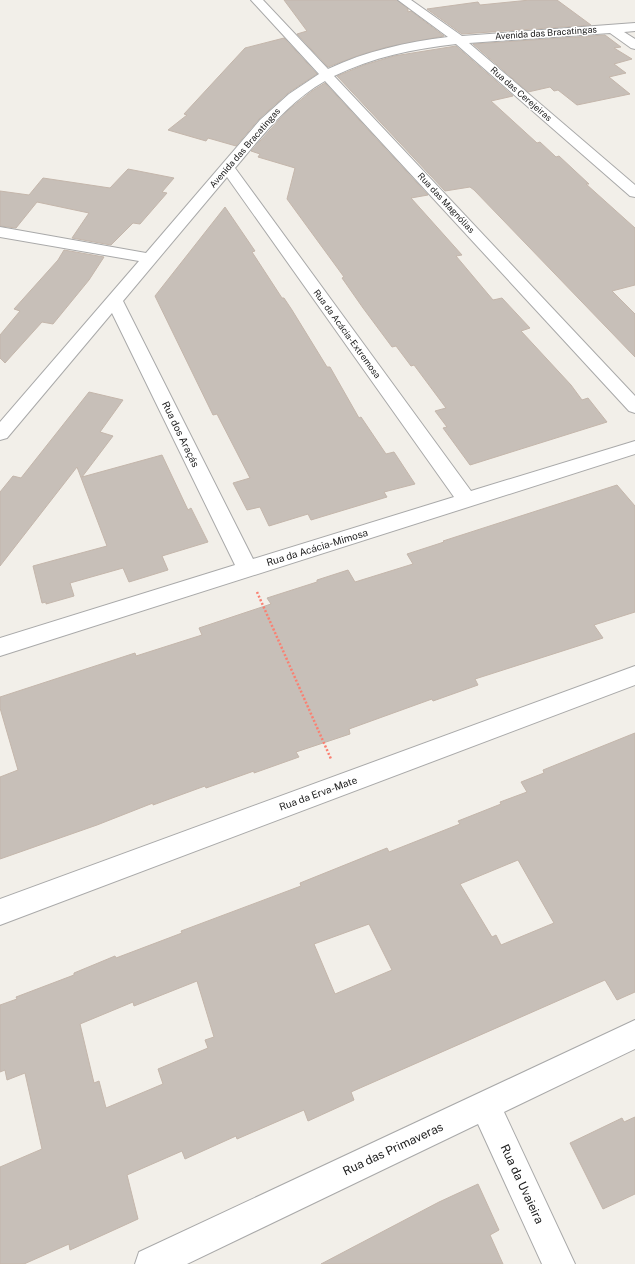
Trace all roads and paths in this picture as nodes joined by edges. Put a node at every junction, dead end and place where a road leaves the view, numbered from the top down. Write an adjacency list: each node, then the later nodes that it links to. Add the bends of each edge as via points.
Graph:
1 (257, 0): 7 (street, Rua das Magnólias)
2 (404, 0): 5 (street, Rua das Cerejeiras)
3 (635, 27): 4 (street, Avenida das Bracatingas)
4 (612, 29): 5 (street, Avenida das Bracatingas); 6 (street)
5 (458, 39): 7 (street, Avenida das Bracatingas, via 389,51); 9 (street, Rua das Cerejeiras)
6 (635, 45)
7 (326, 75): 8 (street, Avenida das Bracatingas, via 282,105); 13 (street, Rua das Magnólias)
8 (226, 167): 11 (street, Avenida das Bracatingas); 16 (street, Rua da Acácia-Extremosa)
9 (635, 193)
10 (0, 232): 11 (street)
11 (150, 258): 12 (street, Avenida das Bracatingas)
12 (114, 300): 14 (street, Avenida das Bracatingas); 17 (street, Rua dos Araçás)
13 (635, 407)
14 (0, 434)
15 (635, 447): 16 (street, Rua da Acácia-Mimosa)
16 (467, 500): 17 (street, Rua da Acácia-Mimosa)
17 (248, 569): 18 (street, Rua da Acácia-Mimosa); 20 (path)
18 (0, 647)
19 (635, 675): 20 (street, Rua da Erva-Mate)
20 (342, 784): 21 (street, Rua da Erva-Mate)
21 (0, 912)
22 (635, 1034): 23 (street, Rua das Primaveras)
23 (486, 1105): 24 (street, Rua das Primaveras); 25 (street, Rua da Uvaieira)
24 (151, 1264)
25 (559, 1264)

